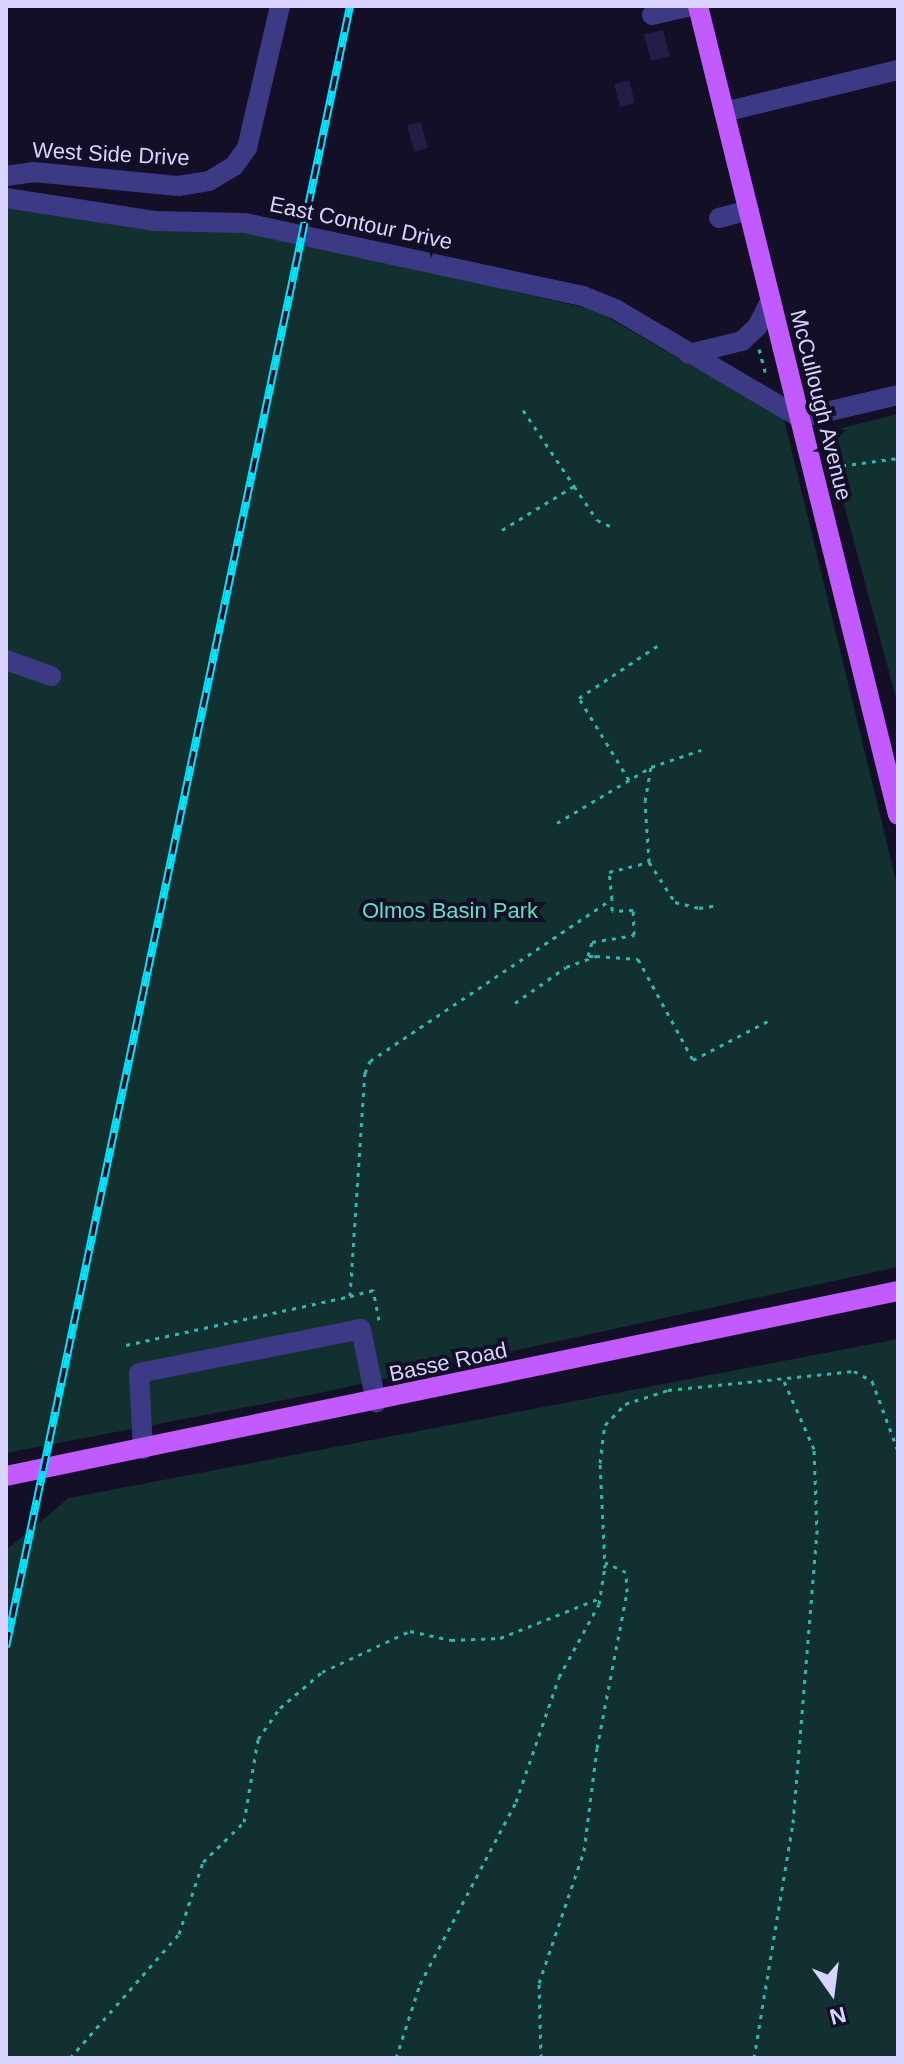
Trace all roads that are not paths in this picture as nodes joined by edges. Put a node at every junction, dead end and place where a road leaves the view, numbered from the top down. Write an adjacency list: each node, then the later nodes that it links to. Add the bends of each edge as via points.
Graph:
1 (280, 6): 7 (street, West Side Drive, via 247,148 234,166 209,181 178,186 33,172)
2 (690, 6): 4 (street)
3 (698, 6): 6 (main road, McCullough Avenue)
4 (652, 15)
5 (898, 70): 6 (street)
6 (724, 112): 9 (main road, McCullough Avenue)
7 (6, 176)
8 (6, 198): 12 (street, East Contour Drive, via 154,221 245,223 583,296 617,310)
9 (749, 210): 10 (street); 11 (main road, McCullough Avenue)
10 (719, 218)
11 (771, 299): 12 (street, via 757,327 742,341); 14 (main road, McCullough Avenue)
12 (689, 354): 14 (street, East Contour Drive)
13 (898, 395): 14 (street)
14 (800, 418): 17 (main road, McCullough Avenue)
15 (6, 660): 16 (street)
16 (51, 676)
17 (898, 815)
18 (898, 1291): 19 (main road, Basse Road)
19 (376, 1402): 20 (main road, Basse Road); 20 (street, via 361,1329 139,1373)
20 (143, 1449): 21 (main road, Basse Road)
21 (6, 1476)

